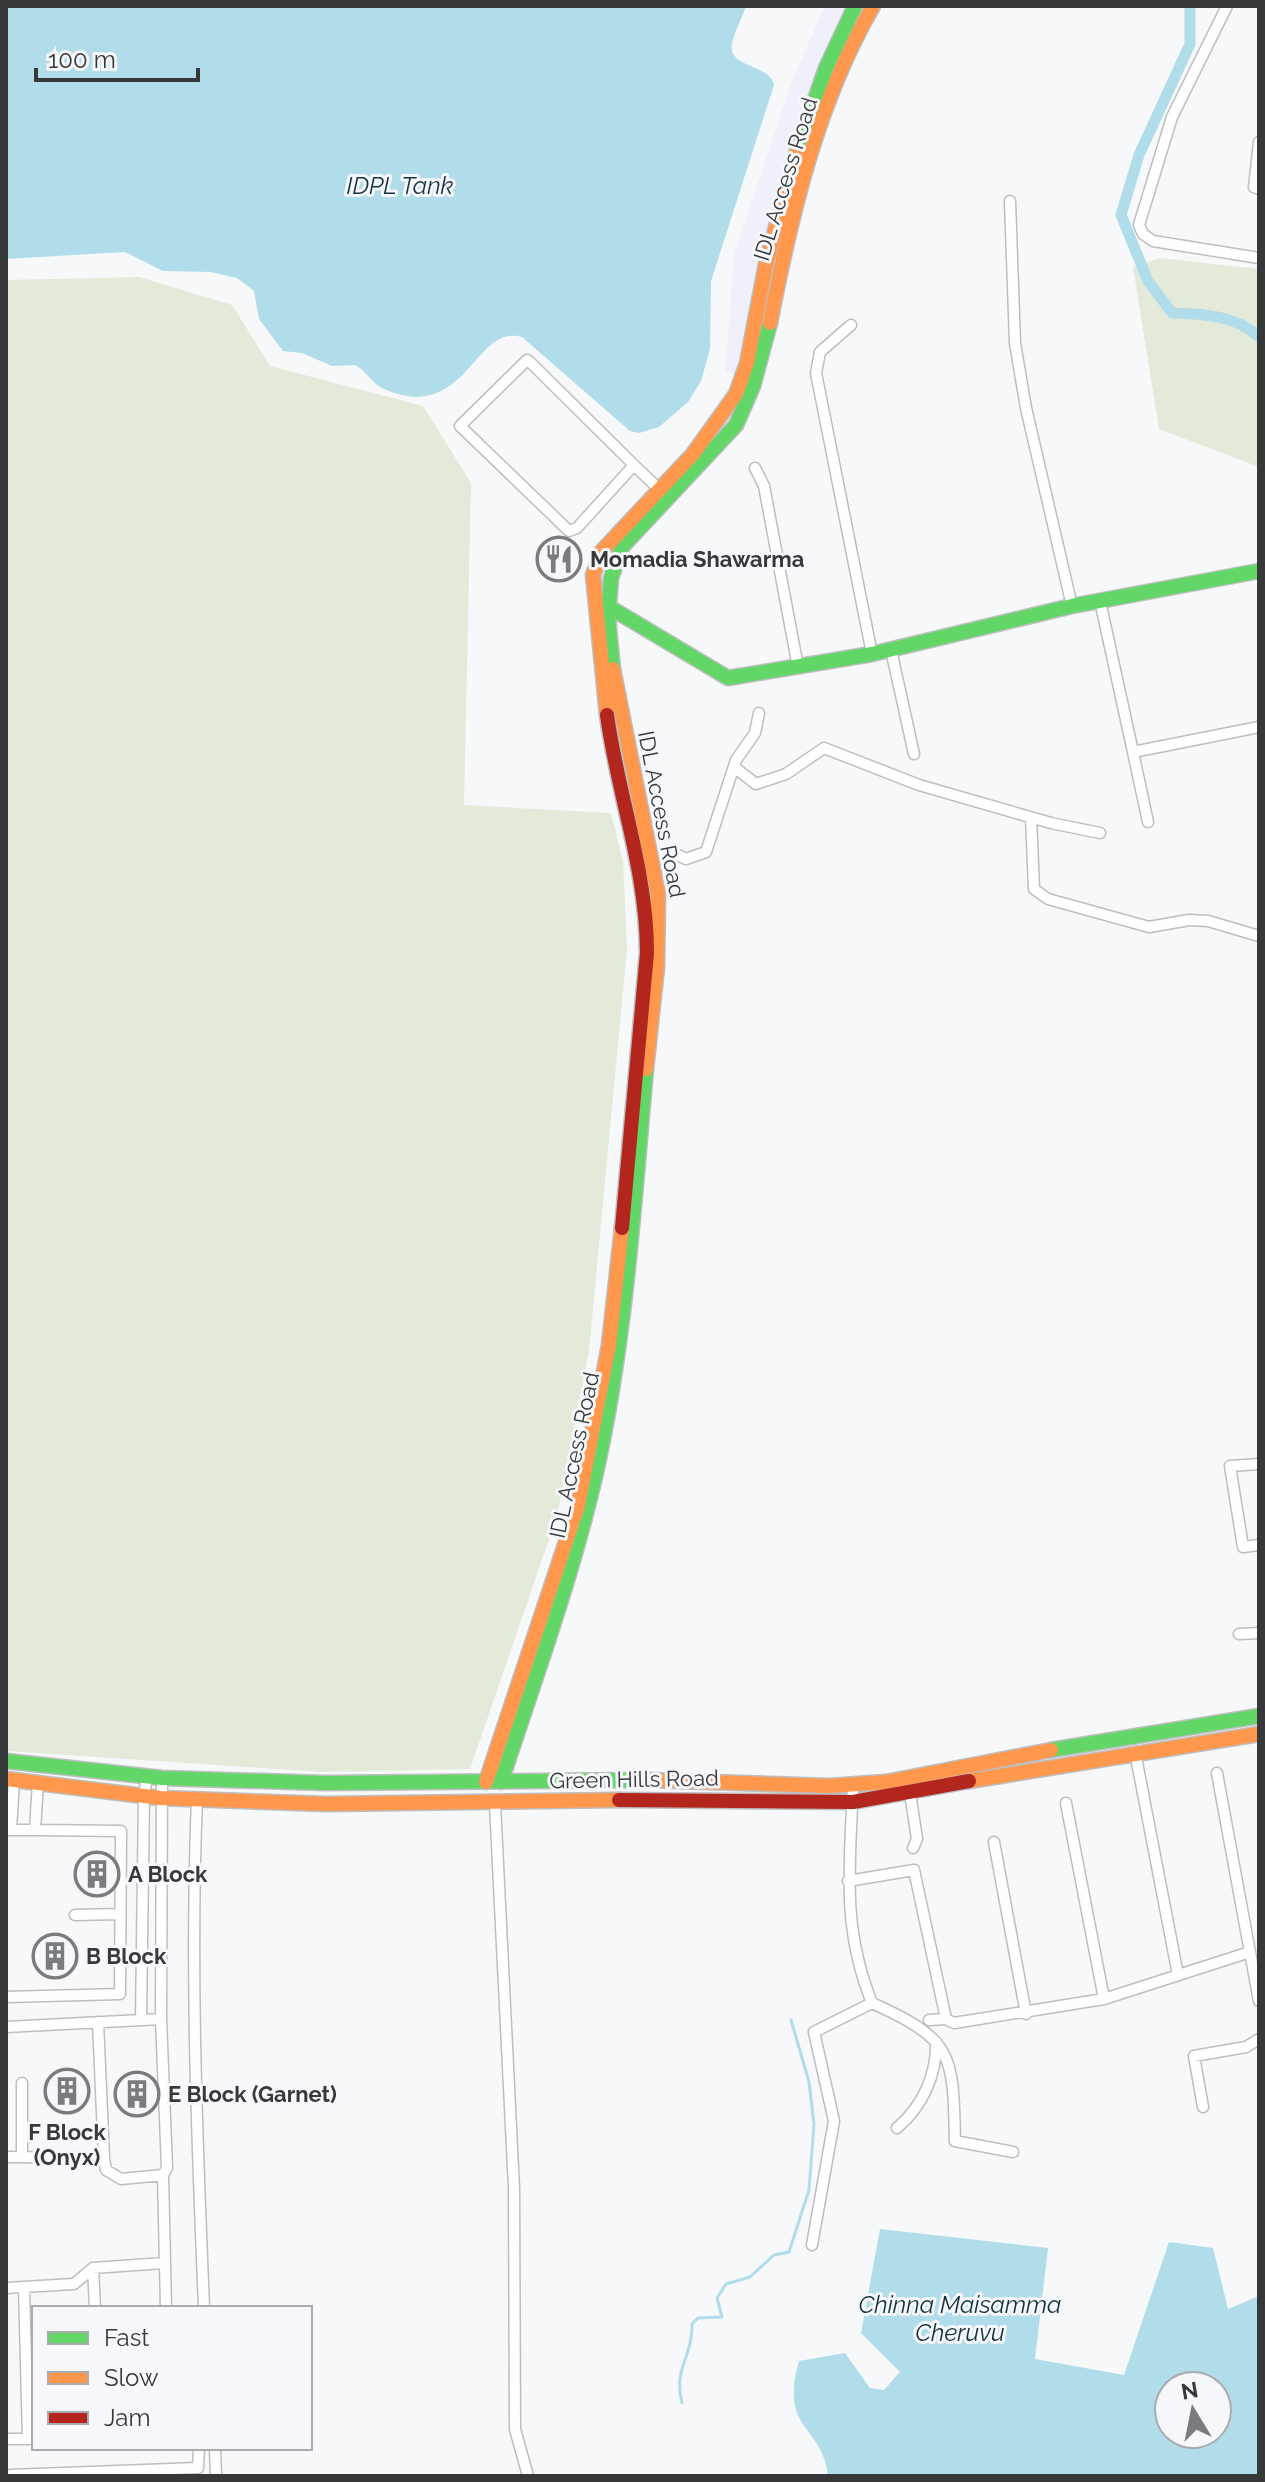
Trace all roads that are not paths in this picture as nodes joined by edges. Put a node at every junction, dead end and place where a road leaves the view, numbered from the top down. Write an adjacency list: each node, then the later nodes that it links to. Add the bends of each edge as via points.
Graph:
1 (855, 6): 11 (street, via 783,194 737,393 714,427)
2 (873, 6): 15 (street, IDL Access Road, via 842,71 797,201 749,402 736,425 622,547 611,563)
3 (1227, 6): 7 (street, via 1172,117 1139,225 1153,241)
4 (1259, 142): 5 (street, via 1253,177)
5 (1259, 189)
6 (1010, 201): 16 (street, via 1015,343)
7 (1259, 258)
8 (851, 325): 18 (street, via 820,352 816,373)
9 (634, 465): 9 (street, via 527,360 460,426 569,531); 11 (street)
10 (755, 468): 19 (street, via 764,486)
11 (658, 488): 13 (street, via 602,551 593,575)
12 (1259, 571): 14 (street)
13 (593, 599): 15 (street); 32 (street, via 609,727 641,868 647,953 609,1345)
14 (1100, 601): 16 (street); 22 (street)
15 (607, 606): 19 (street, via 728,678); 32 (street, IDL Access Road, via 622,726 653,862 658,919 632,1251 619,1350 597,1465)
16 (1072, 606): 17 (street)
17 (891, 650): 18 (street); 23 (street)
18 (872, 654): 19 (street)
19 (798, 667)
20 (759, 713): 24 (street, via 755,733)
21 (1259, 727): 22 (street)
22 (1133, 752): 26 (street)
23 (914, 754)
24 (734, 767): 25 (street, via 756,784 786,774 824,748 919,785); 28 (street, via 706,852 686,859)
25 (1031, 817): 27 (street); 29 (street, via 1034,889 1048,899 1149,927 1208,921)
26 (1148, 822)
27 (1100, 833)
28 (674, 853)
29 (1259, 936)
30 (1259, 1464): 31 (street, via 1230,1466 1243,1547)
31 (1259, 1545)
32 (563, 1574): 43 (street, IDL Access Road)
33 (1259, 1633): 34 (street)
34 (1239, 1634)
35 (1259, 1716): 44 (street, Green Hills Road)
36 (1259, 1734): 37 (street, Green Hills Road)
37 (1135, 1752): 45 (street, Green Hills Road); 62 (street)
38 (6, 1761): 40 (street, Green Hills Road)
39 (1217, 1773): 61 (street)
40 (155, 1777): 43 (street, Green Hills Road); 46 (street); 47 (street)
41 (10, 1779): 42 (street, Green Hills Road); 52 (street)
42 (38, 1782): 46 (street, Green Hills Road); 53 (street)
43 (494, 1782): 44 (street, Green Hills Road)
44 (853, 1785): 49 (street)
45 (910, 1793): 49 (street, Green Hills Road); 55 (street, via 917,1839)
46 (144, 1796): 47 (street, Green Hills Road); 60 (street)
47 (160, 1798): 48 (street, Green Hills Road); 59 (street)
48 (197, 1798): 51 (street, Green Hills Road); 91 (street, via 194,2061)
49 (853, 1802): 51 (street, Green Hills Road); 56 (street)
50 (1066, 1803): 64 (street)
51 (495, 1804): 99 (street, via 514,2188 515,2429)
52 (9, 1830): 53 (street)
53 (35, 1830): 57 (street, via 121,1831)
54 (994, 1842): 67 (street)
55 (913, 1848)
56 (848, 1881): 66 (street, via 848,1914 860,1974); 70 (street, via 914,1870)
57 (120, 1914): 58 (street); 63 (street, via 120,1994)
58 (75, 1915)
59 (161, 1916): 60 (street); 69 (street)
60 (144, 1917): 68 (street)
61 (1250, 1952): 62 (street); 65 (street)
62 (1178, 1975): 64 (street)
63 (6, 1997)
64 (1104, 1999): 67 (street)
65 (1259, 2001)
66 (872, 2003): 74 (street); 84 (street, via 814,2032 834,2121)
67 (1026, 2014): 70 (street, via 954,2023)
68 (141, 2019): 69 (street); 72 (street)
69 (161, 2019): 83 (street, via 167,2168)
70 (946, 2019): 71 (street)
71 (929, 2020)
72 (98, 2022): 73 (street); 82 (street)
73 (6, 2027)
74 (936, 2038): 78 (street, via 937,2061 924,2095); 79 (street, via 949,2066 955,2141)
75 (1259, 2039): 77 (street, via 1246,2047 1194,2056)
76 (22, 2083): 81 (street)
77 (1203, 2107)
78 (897, 2128)
79 (1013, 2152)
80 (6, 2157): 81 (street)
81 (22, 2157): 82 (street)
82 (104, 2158): 83 (street, via 106,2170 121,2179)
83 (163, 2175): 85 (street)
84 (812, 2245)
85 (164, 2263): 86 (street); 90 (street)
86 (93, 2268): 88 (street, via 74,2284); 89 (street)
87 (6, 2288): 88 (street)
88 (24, 2288): 93 (street)
89 (95, 2306)
90 (166, 2306)
91 (204, 2306)
92 (6, 2439): 93 (street)
93 (31, 2439)
94 (199, 2450): 96 (street)
95 (215, 2450): 98 (street)
96 (198, 2472): 97 (street)
97 (10, 2475)
98 (216, 2476)
99 (528, 2476)

